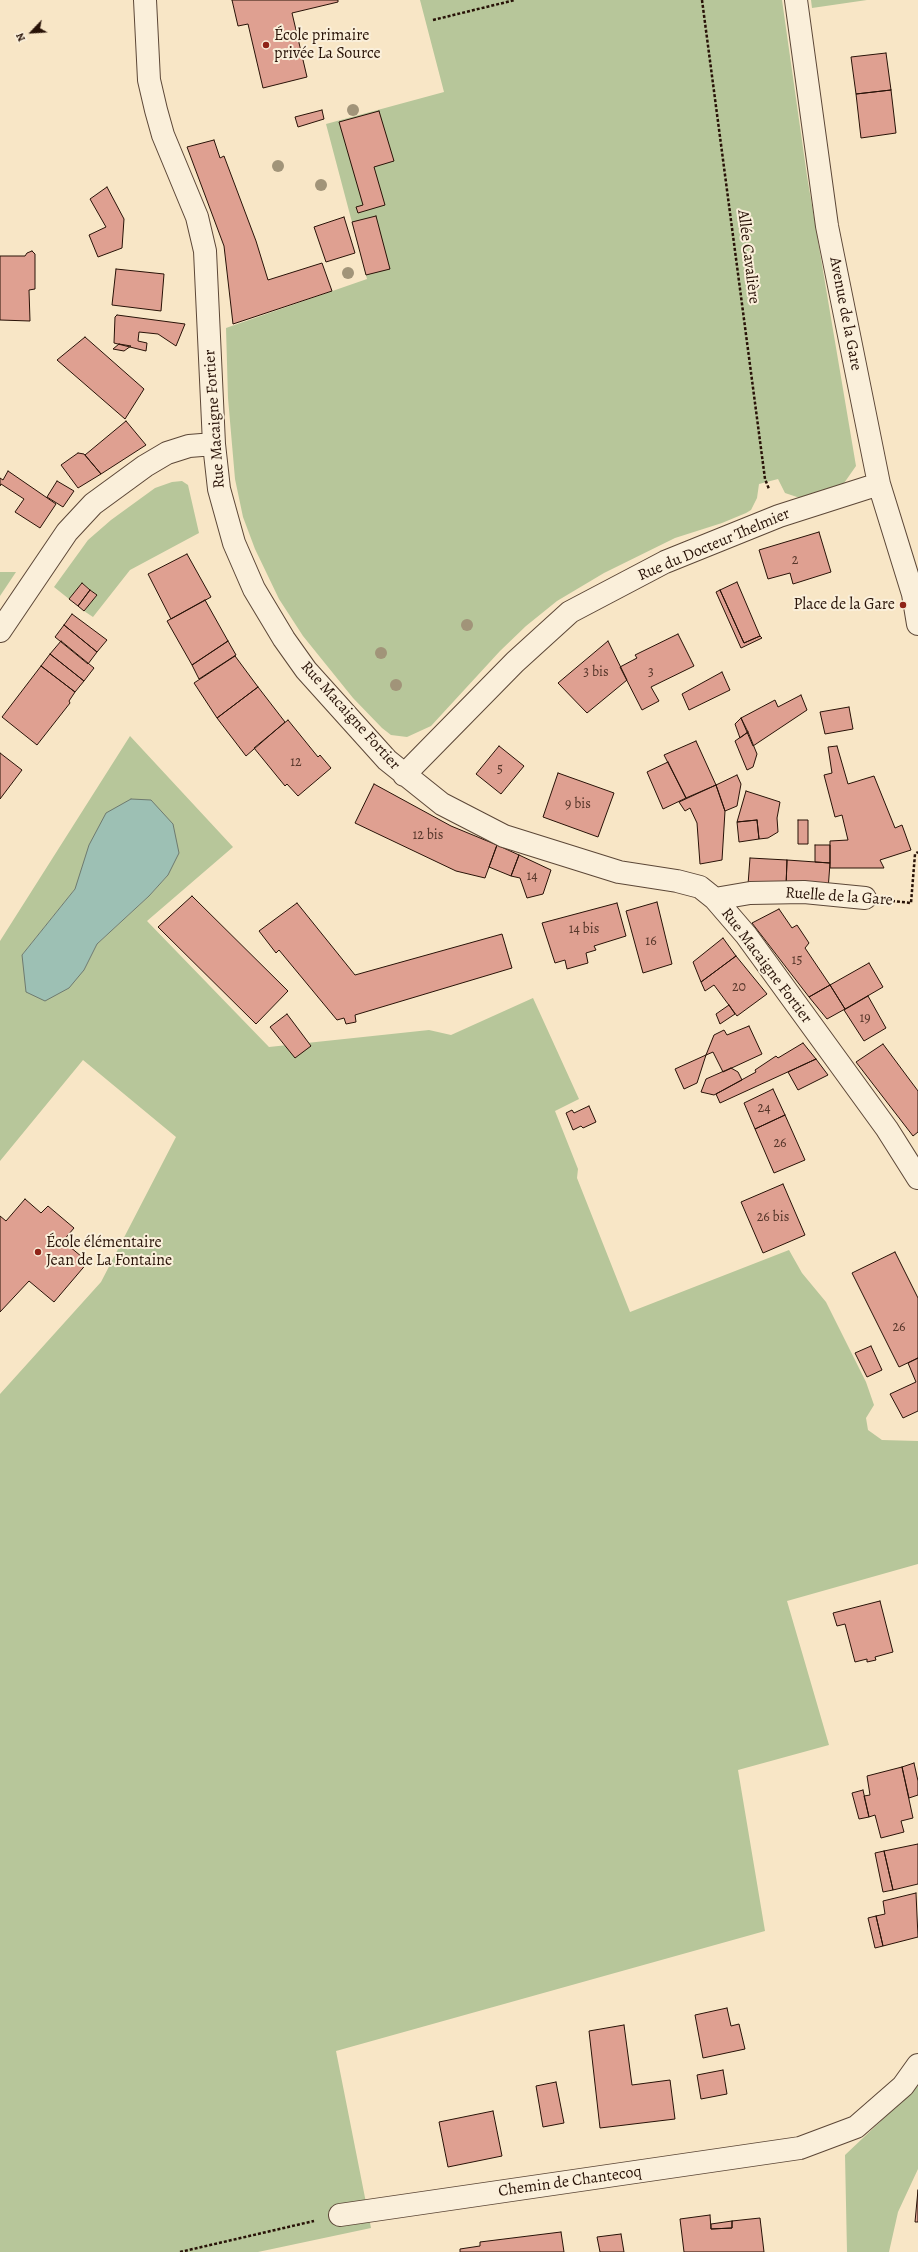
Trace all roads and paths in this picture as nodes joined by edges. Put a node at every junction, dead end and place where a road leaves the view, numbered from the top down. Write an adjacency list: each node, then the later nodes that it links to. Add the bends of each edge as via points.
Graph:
1 (145, 0): 6 (street, Rue Macaigne Fortier, via 149,80 156,110 163,134 197,217 205,251)
2 (515, 0): 5 (path)
3 (702, 0): 8 (path, Allée Cavalière, via 765,479)
4 (796, 0): 7 (street, Avenue de la Gare, via 826,219)
5 (433, 20)
6 (214, 444): 10 (street, via 189,446 167,453 93,504 67,532); 11 (street, Rue Macaigne Fortier, via 219,489 234,543 254,588 306,670 387,760)
7 (878, 484): 8 (street, Rue du Docteur Thelmier); 9 (street, Avenue de la Gare, via 913,594)
8 (779, 516): 11 (street, Rue du Docteur Thelmier, via 665,562 570,612 515,662)
9 (918, 624)
10 (0, 631)
11 (404, 775): 14 (street, Rue Macaigne Fortier, via 442,804 504,836 619,872 700,887)
12 (918, 852): 13 (path, Ruelle de la Gare, via 915,854 911,903)
13 (865, 898): 14 (street, Ruelle de la Gare, via 804,892 750,893)
14 (714, 899): 15 (street, Rue Macaigne Fortier, via 746,935 888,1129)
15 (918, 1178)
16 (918, 2065): 17 (street, Chemin de Chantecoq, via 903,2086 856,2127 800,2148)
17 (340, 2215): 18 (path)
18 (180, 2252)

